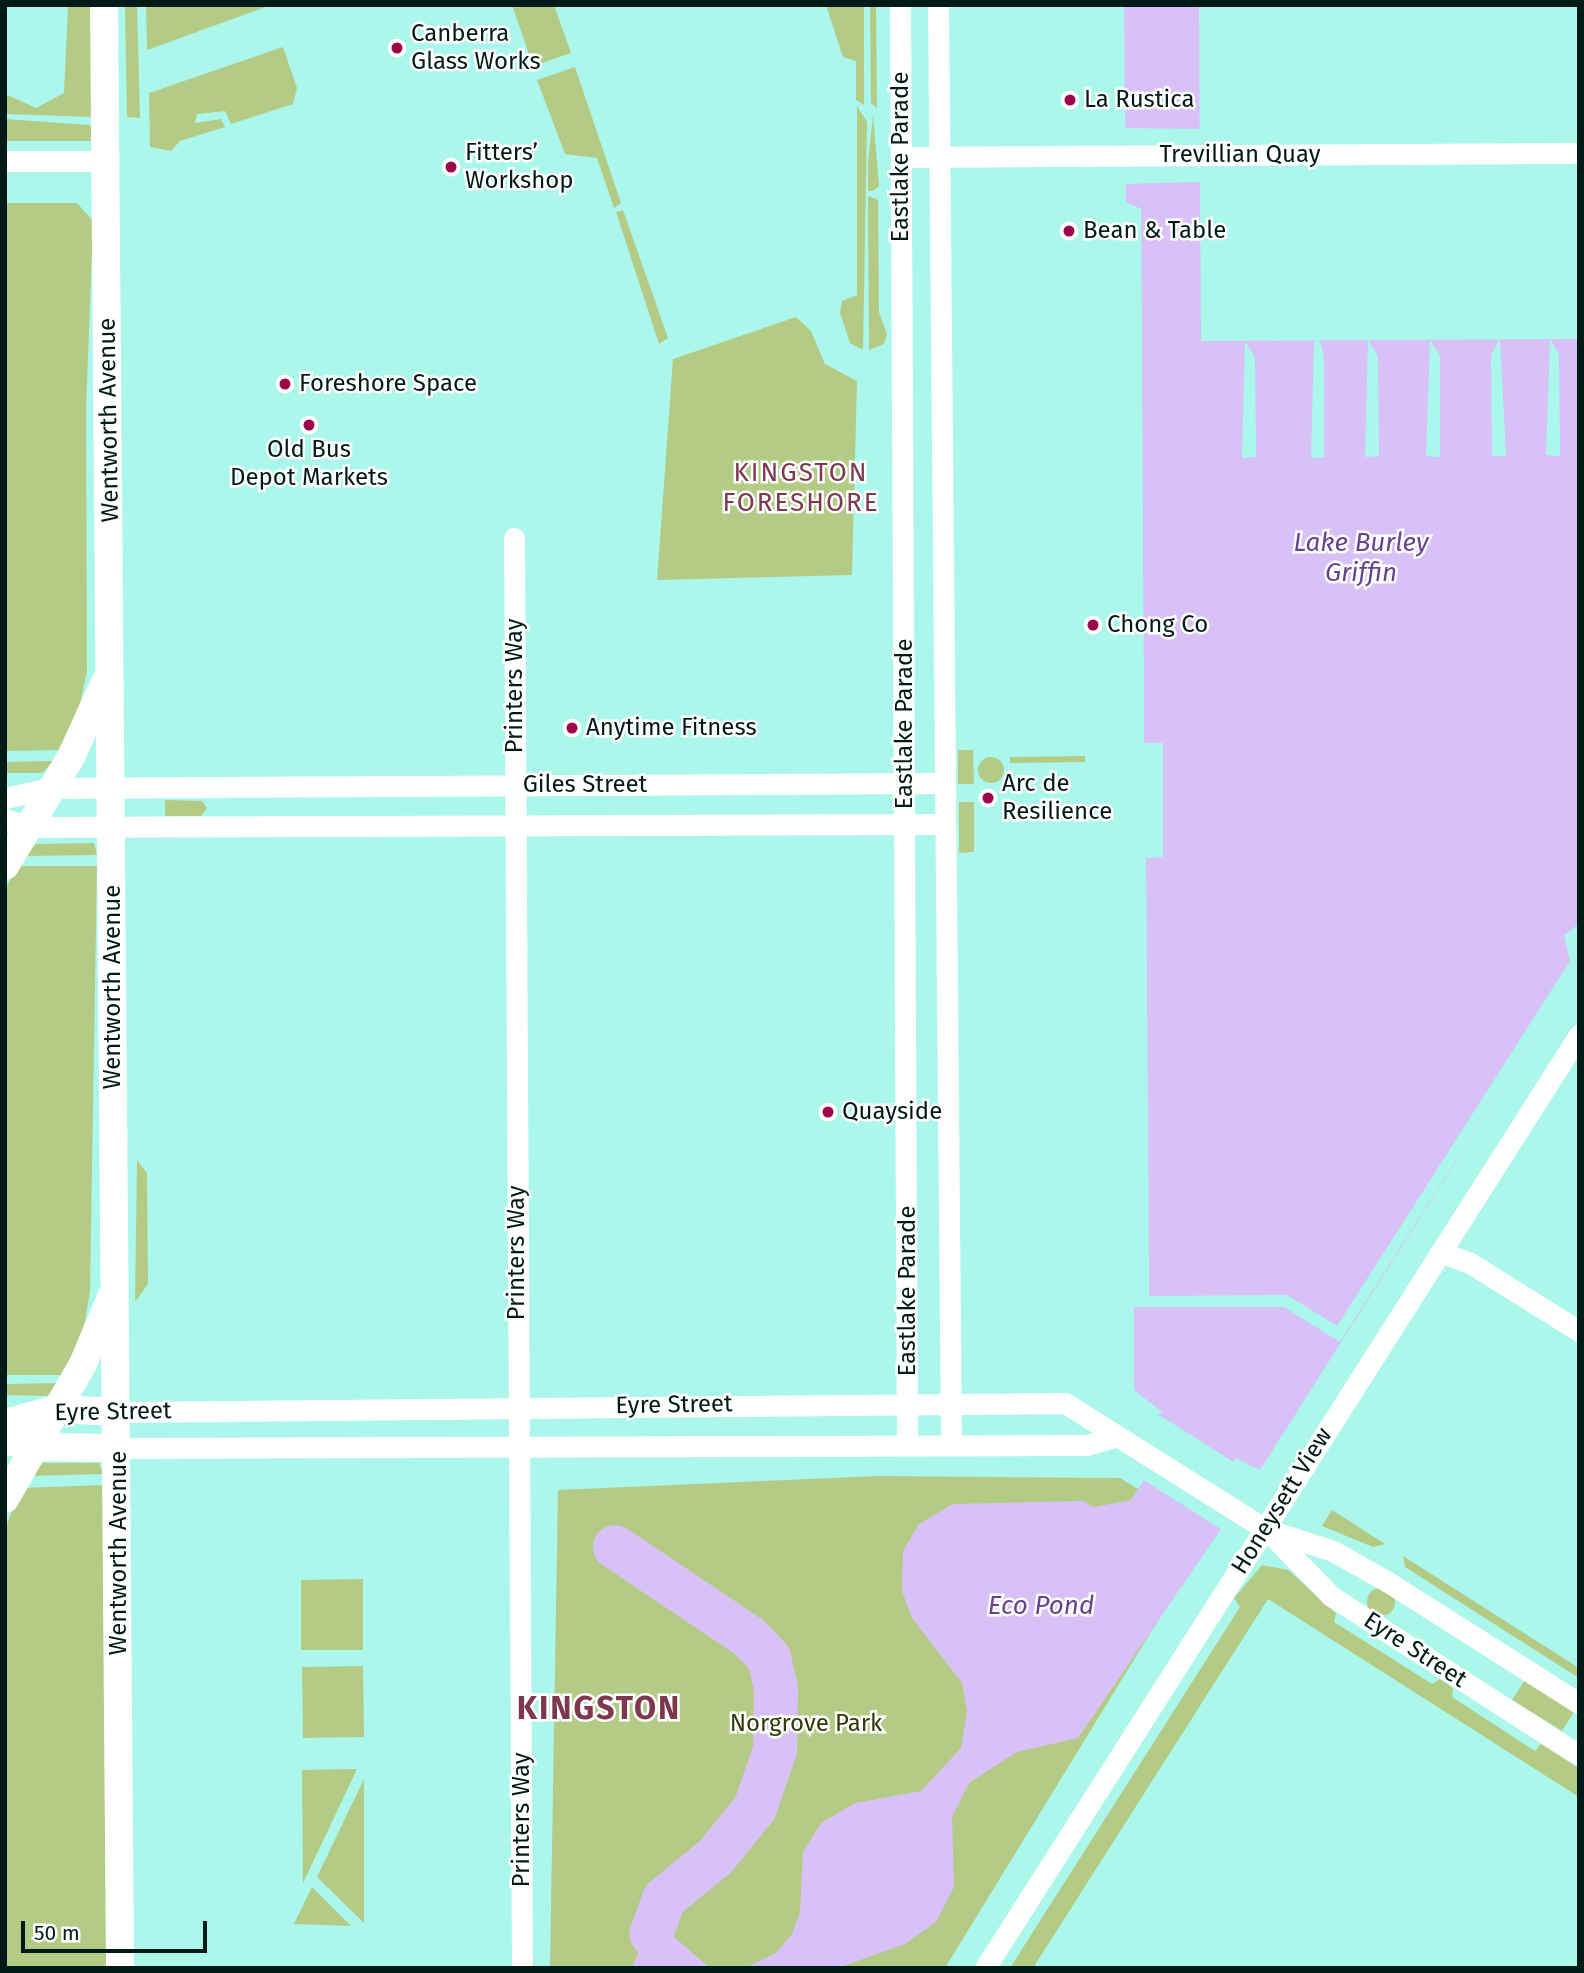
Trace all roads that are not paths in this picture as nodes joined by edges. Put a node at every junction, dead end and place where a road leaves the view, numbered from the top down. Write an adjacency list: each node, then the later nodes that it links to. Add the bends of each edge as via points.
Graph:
1 (104, 5): 8 (main road, Wentworth Avenue)
2 (900, 5): 5 (street, Eastlake Parade)
3 (938, 5): 6 (street, Eastlake Parade)
4 (1579, 153): 6 (street, Trevillian Quay)
5 (901, 157): 6 (street, Trevillian Quay); 11 (street, Eastlake Parade)
6 (939, 158): 12 (street, Eastlake Parade)
7 (5, 161): 8 (street)
8 (107, 161): 10 (main road, Wentworth Avenue)
9 (514, 538): 13 (street, Printers Way)
10 (111, 668): 14 (main road); 15 (main road, Wentworth Avenue)
11 (905, 783): 12 (street, Giles Street); 13 (street, Giles Street); 19 (street, Eastlake Parade)
12 (944, 783): 20 (street, Eastlake Parade)
13 (515, 785): 16 (street, Giles Street); 21 (street, Printers Way)
14 (50, 788): 15 (street, Giles Street); 17 (street, Giles Street); 18 (main road)
15 (112, 788): 16 (street, Giles Street); 22 (main road, Wentworth Avenue)
16 (227, 789): 23 (street)
17 (5, 798)
18 (16, 823): 22 (street, Giles Street); 24 (main road)
19 (905, 824): 20 (street, Giles Street); 21 (street, Giles Street); 29 (street, Eastlake Parade)
20 (944, 824): 30 (street, Eastlake Parade)
21 (515, 825): 23 (street, Giles Street); 33 (street, Printers Way)
22 (112, 826): 23 (street, Giles Street); 27 (main road, Wentworth Avenue)
23 (227, 826)
24 (5, 866)
25 (1579, 1035): 26 (street, Honeysett View)
26 (1440, 1252): 28 (street, via 1470,1262); 44 (street, Honeysett View)
27 (116, 1284): 31 (main road); 34 (main road, Wentworth Avenue)
28 (1579, 1331)
29 (908, 1403): 30 (street, Eyre Street); 33 (street, Eyre Street); 39 (street, Eastlake Parade)
30 (949, 1403): 36 (street, Eyre Street, via 1065,1404); 37 (street, Eastlake Parade)
31 (56, 1409): 34 (main road, Eyre Street); 35 (main road, Eyre Street); 38 (main road)
32 (221, 1410): 33 (street, Eyre Street); 34 (street, Eyre Street); 42 (street)
33 (519, 1410): 40 (street, Printers Way)
34 (120, 1412): 41 (main road, Wentworth Avenue)
35 (5, 1423)
36 (1115, 1437): 37 (street, Eyre Street, via 1087,1445); 44 (street, Eyre Street)
37 (951, 1442): 39 (street, Eyre Street)
38 (18, 1443): 41 (main road, Eyre Street); 43 (main road)
39 (907, 1443): 40 (street, Eyre Street)
40 (519, 1446): 42 (street, Eyre Street); 48 (street, Printers Way)
41 (120, 1448): 42 (street, Eyre Street); 47 (main road, Wentworth Avenue)
42 (223, 1448)
43 (5, 1499)
44 (1265, 1528): 45 (street, Eyre Street, via 1333,1552 1380,1577); 46 (street, Eyre Street, via 1331,1595); 49 (street, Honeysett View)
45 (1579, 1703)
46 (1579, 1755)
47 (120, 1968)
48 (522, 1968)
49 (985, 1968)

